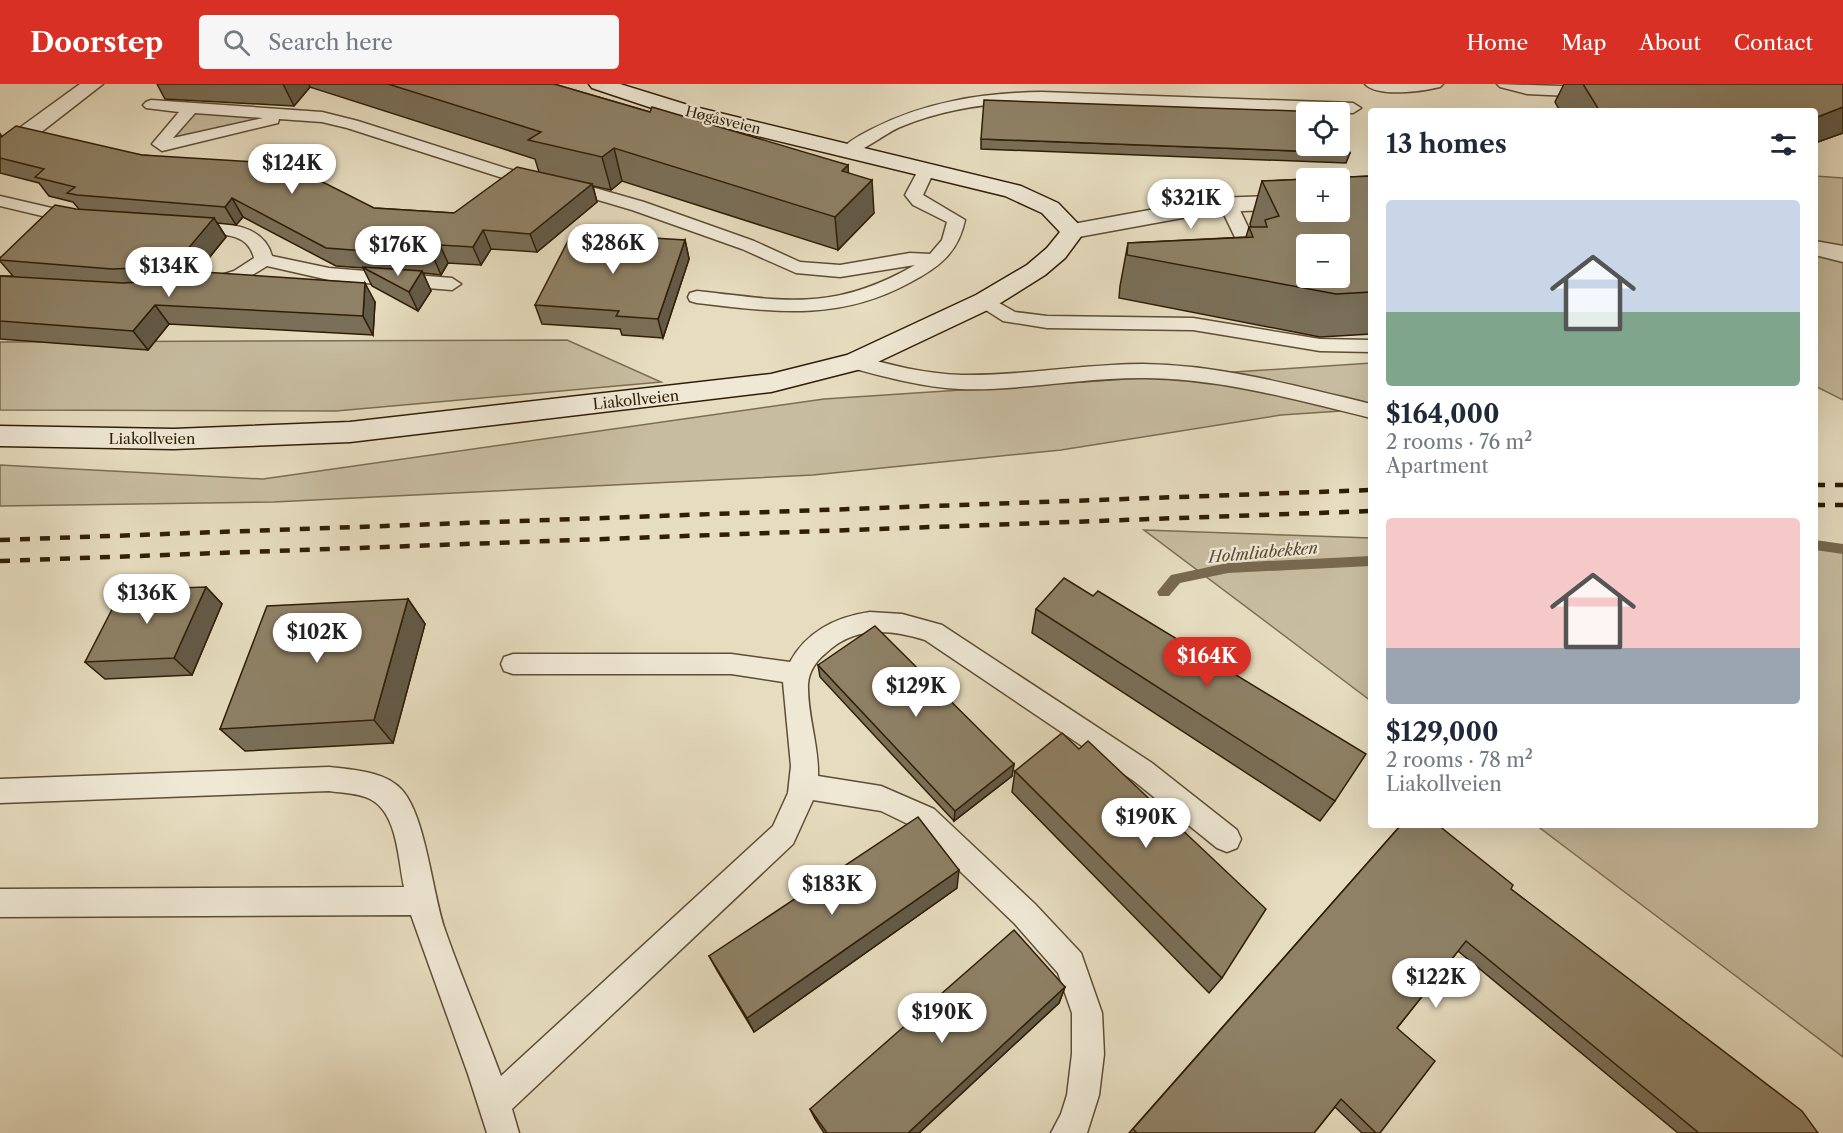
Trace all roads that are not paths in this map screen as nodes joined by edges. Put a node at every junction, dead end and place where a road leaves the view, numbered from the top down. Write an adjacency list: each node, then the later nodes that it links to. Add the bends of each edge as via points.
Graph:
1 (93, 84): 12 (street)
2 (599, 84): 11 (street, Høgåsveien, via 684,111)
3 (1373, 84): 4 (lane, via 1410,89)
4 (1436, 84)
5 (1505, 84): 6 (lane)
6 (1604, 93)
7 (151, 105): 8 (lane)
8 (191, 108): 10 (lane); 10 (lane, via 162,146)
9 (1353, 108): 11 (lane, via 1213,96 996,98 904,119)
10 (291, 115): 24 (lane, via 352,124 515,176 602,194 748,244 796,267 840,271 910,259)
11 (848, 151): 13 (street, Høgåsveien)
12 (0, 153)
13 (927, 169): 19 (street, Høgåsveien, via 1030,197 1050,208); 24 (lane, via 914,195 956,220 952,241)
14 (0, 201): 17 (lane)
15 (1296, 202): 16 (street)
16 (1228, 204): 19 (street); 22 (lane)
17 (90, 221)
18 (172, 226): 23 (lane, via 239,232 257,241 263,248)
19 (1073, 231): 28 (street, Liakollveien, via 1036,270)
20 (1818, 249): 21 (street)
21 (1843, 254)
22 (1253, 256)
23 (264, 260): 25 (lane, via 329,274); 26 (lane, via 240,275)
24 (935, 260): 27 (lane, via 888,288 828,307 787,307)
25 (452, 284)
26 (192, 289)
27 (698, 297)
28 (985, 301): 29 (lane, via 1010,317 1047,322 1193,324 1320,345); 30 (street, Liakollveien)
29 (1368, 346)
30 (855, 362): 31 (lane, via 903,375 975,382 1074,374 1182,372 1226,377); 32 (street, Liakollveien, via 742,388 350,432 186,439)
31 (1368, 410)
32 (0, 436)
33 (513, 664): 34 (lane, via 731,664)
34 (797, 674): 35 (lane, via 795,689 807,759); 37 (lane, via 821,641 844,625 879,620 933,632 1143,772)
35 (804, 787): 40 (lane, via 797,812 783,835); 41 (lane, via 870,795 909,808 1025,914 1070,964 1087,1013 1088,1054 1083,1095 1075,1123)
36 (0, 791): 38 (lane, via 328,779 362,783 378,788 394,800 404,820)
37 (1227, 839)
38 (421, 901): 39 (lane); 40 (lane)
39 (0, 903)
40 (499, 1118)
41 (1067, 1133)

